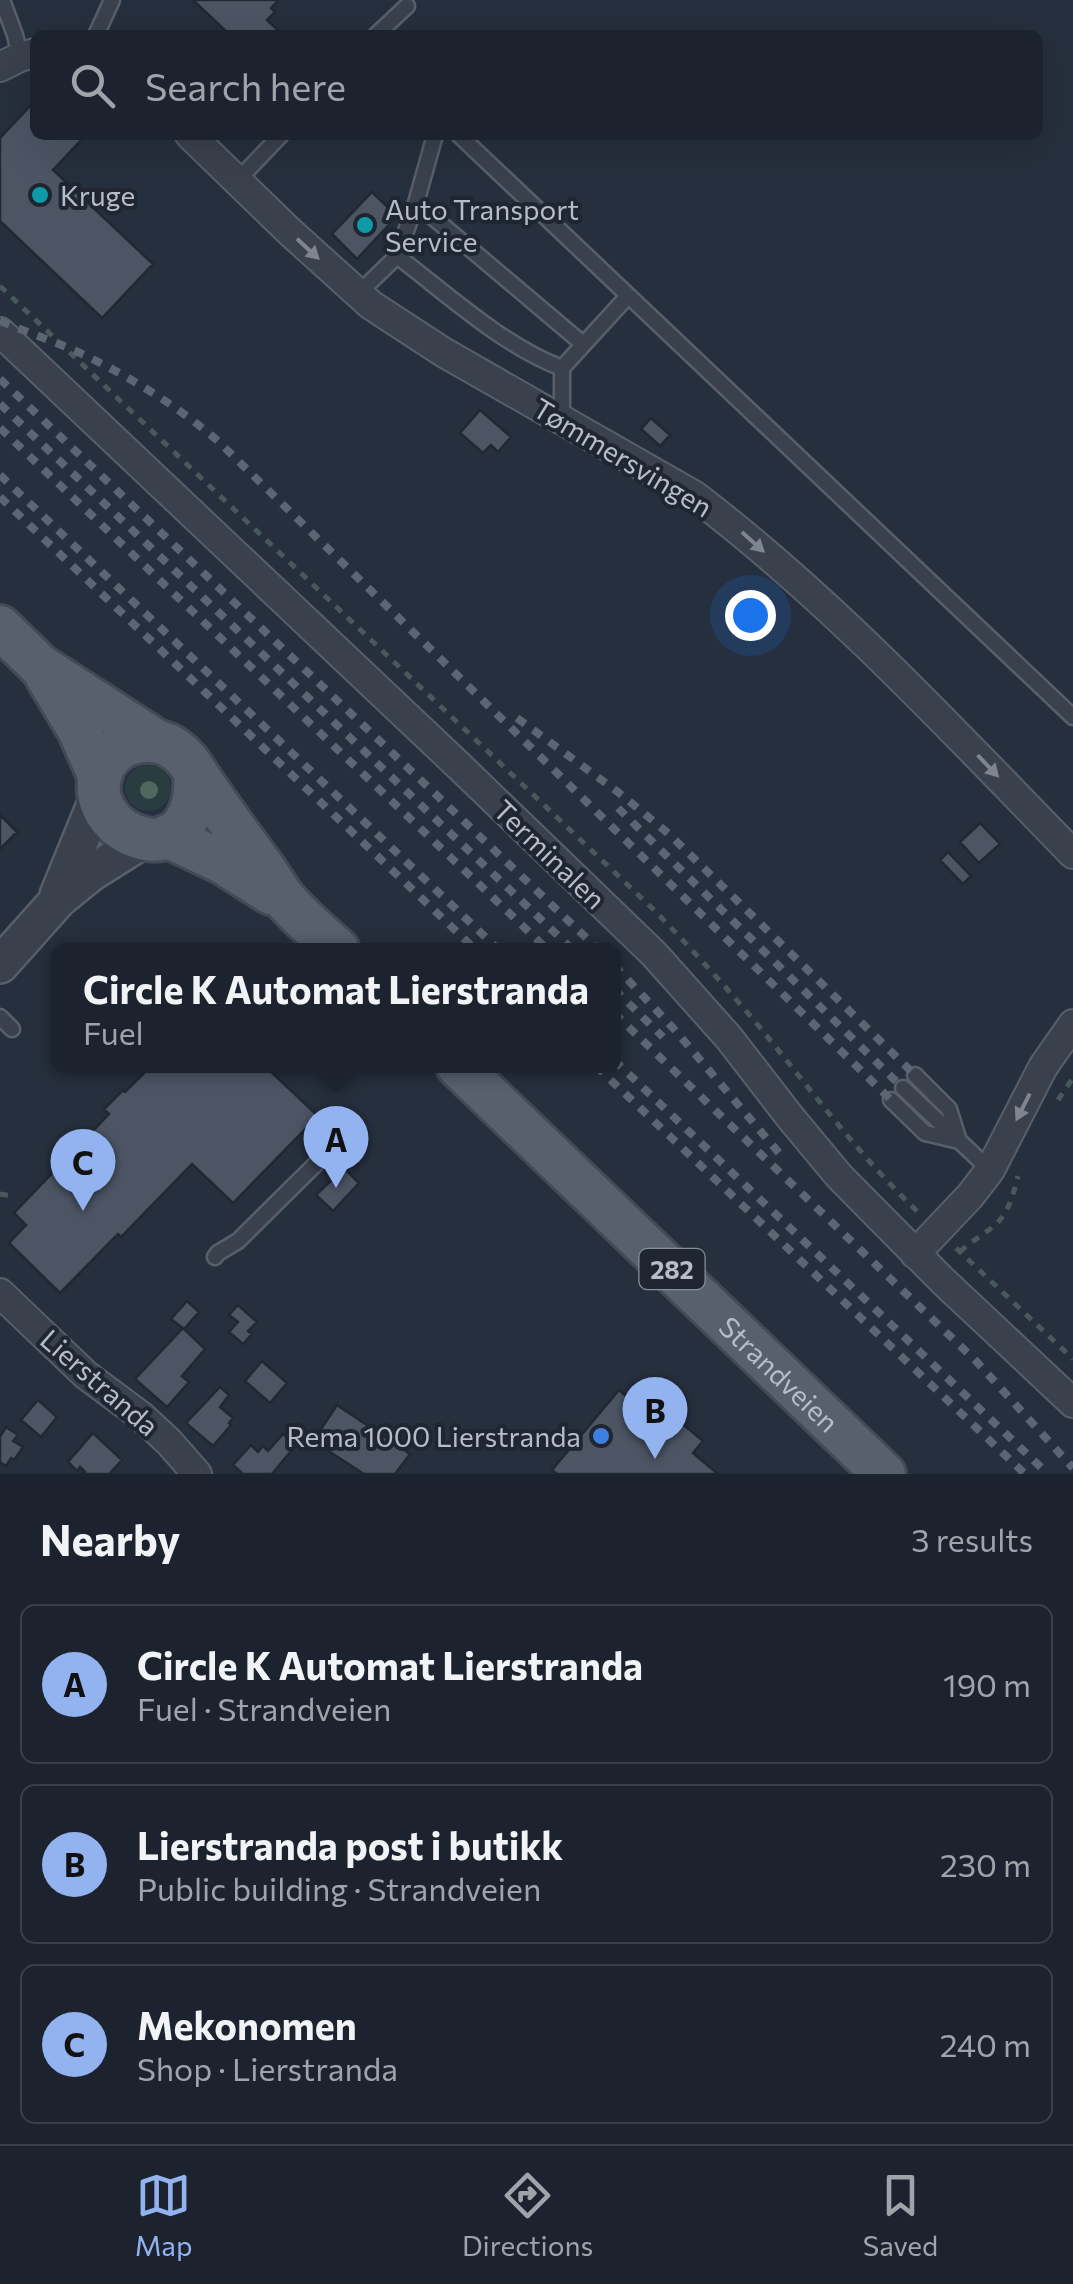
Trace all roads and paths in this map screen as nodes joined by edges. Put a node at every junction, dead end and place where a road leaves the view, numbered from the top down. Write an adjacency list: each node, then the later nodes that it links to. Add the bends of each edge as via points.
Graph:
1 (2, 0): 6 (lane)
2 (112, 0): 4 (lane)
3 (406, 6): 5 (lane)
4 (98, 30)
5 (381, 30)
6 (18, 59)
7 (195, 140): 11 (street, Tømmersvingen)
8 (276, 140): 11 (lane)
9 (434, 140): 12 (lane)
10 (464, 140): 15 (lane)
11 (238, 181): 14 (street, Tømmersvingen, one-way to 14)
12 (416, 203): 13 (lane); 17 (lane)
13 (397, 256): 14 (lane); 18 (lane, via 510,342)
14 (358, 294): 19 (street, Tømmersvingen, via 428,343)
15 (628, 296): 17 (lane); 22 (lane)
16 (0, 332): 44 (street, Terminalen, via 654,954 839,1176)
17 (582, 344): 18 (lane)
18 (562, 368): 19 (lane)
19 (562, 418): 27 (street, Tømmersvingen, one-way to 27, via 733,524 893,669)
20 (0, 627): 21 (main road)
21 (40, 666): 23 (main road); 25 (main road, via 79,730)
22 (1073, 717)
23 (156, 740): 24 (main road, via 173,747); 25 (main road, via 120,748 104,765)
24 (194, 770): 26 (main road, via 190,815 180,828); 28 (main road)
25 (100, 786): 26 (main road, via 106,815 117,826 129,835); 29 (street)
26 (156, 838): 28 (main road, via 222,862); 29 (street, via 91,872)
27 (1073, 854)
28 (286, 901): 30 (main road)
29 (51, 906): 31 (street)
30 (331, 943)
31 (0, 966)
32 (0, 1018): 34 (lane)
33 (1073, 1024): 41 (street, one-way to 41)
34 (12, 1029)
35 (465, 1073): 49 (main road, Strandveien / 282)
36 (915, 1075): 39 (lane, via 949,1109)
37 (903, 1088): 39 (lane)
38 (891, 1100): 39 (lane, via 925,1133)
39 (959, 1140): 41 (lane)
40 (334, 1147): 45 (lane)
41 (990, 1170): 44 (street)
42 (0, 1194): 43 (path)
43 (14, 1196)
44 (916, 1254): 47 (street, Terminalen)
45 (214, 1258)
46 (0, 1293): 48 (street, Lierstranda)
47 (1073, 1402)
48 (197, 1474)
49 (884, 1474)

